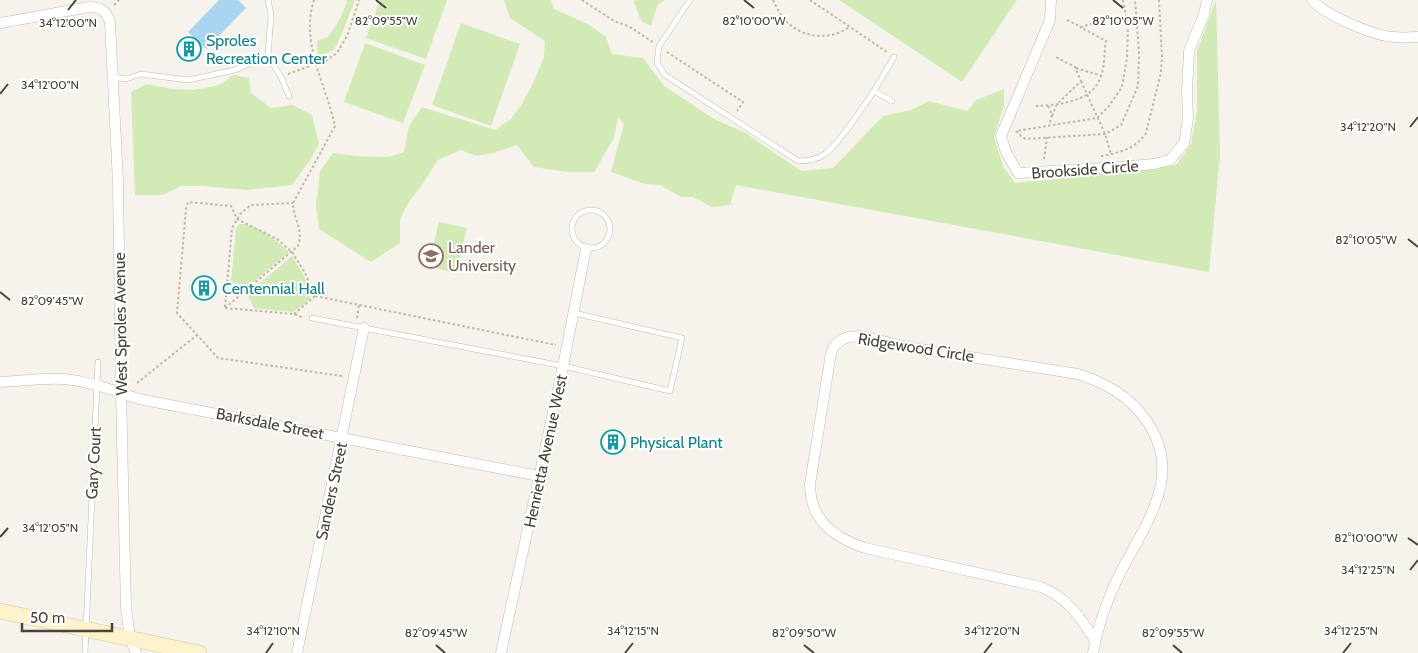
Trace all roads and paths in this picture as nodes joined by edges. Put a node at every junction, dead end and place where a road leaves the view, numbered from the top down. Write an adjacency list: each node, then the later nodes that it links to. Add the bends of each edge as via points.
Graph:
1 (268, 0): 20 (lane, via 271,14)
2 (314, 0): 23 (path, via 310,38)
3 (360, 0): 23 (path, via 342,46 330,59)
4 (690, 0): 29 (lane, via 659,46 657,63 665,75 798,161 812,161 825,154)
5 (773, 0): 17 (path, via 783,18 803,32 831,36)
6 (810, 0): 17 (path)
7 (1051, 0): 11 (street, Brookside Circle, via 1050,20 1001,136 1018,173 1120,168 1170,160 1184,143 1188,119 1189,50)
8 (1123, 0): 13 (path)
9 (1135, 0): 14 (path)
10 (1159, 0): 41 (path, via 1161,72 1146,133 1141,141)
11 (1207, 0)
12 (1312, 0): 19 (street, via 1338,19 1372,31 1392,37)
13 (1126, 17): 14 (path); 18 (path); 37 (path, via 1127,58 1122,87)
14 (1137, 17): 39 (path, via 1138,86 1121,125)
15 (1067, 20): 18 (path)
16 (0, 23): 26 (street, West Sproles Avenue, via 98,7 105,12 110,23)
17 (849, 27): 22 (path)
18 (1080, 27): 25 (path, via 1106,41)
19 (1418, 37)
20 (268, 56): 26 (lane, via 235,70 188,80 141,74 126,79); 27 (lane)
21 (1054, 56): 24 (path)
22 (894, 57): 29 (lane)
23 (316, 64): 27 (path); 44 (path, via 335,126)
24 (1076, 68): 25 (path); 28 (path)
25 (1102, 76): 30 (path)
26 (113, 77): 62 (street, West Sproles Avenue)
27 (281, 77): 31 (lane)
28 (1081, 81): 30 (path); 33 (path)
29 (874, 91): 32 (lane)
30 (1086, 95): 33 (path); 37 (path)
31 (288, 96)
32 (892, 101)
33 (1057, 104): 35 (path); 36 (path)
34 (1036, 106): 35 (path)
35 (1048, 106): 36 (path)
36 (1052, 116): 38 (path)
37 (1097, 117): 38 (path); 39 (path)
38 (1049, 126): 40 (path, via 1016,130 1026,139)
39 (1105, 134): 40 (path); 41 (path)
40 (1047, 137): 43 (path)
41 (1112, 155): 42 (path)
42 (1101, 156)
43 (1044, 160)
44 (293, 203): 45 (path, via 250,205); 47 (path, via 301,236)
45 (237, 218): 47 (path, via 277,239); 50 (path, via 232,228); 55 (path, via 231,206 188,202 177,313)
46 (586, 249): 46 (lane, via 576,242 571,231 574,219 584,211 596,210 606,216 611,228 608,240 598,248); 51 (street, Henrietta Avenue West)
47 (292, 252): 48 (path); 50 (path)
48 (315, 296): 49 (path); 52 (path)
49 (360, 305): 54 (path); 56 (path)
50 (225, 308): 52 (path)
51 (574, 313): 56 (street, Henrietta Avenue West); 58 (lane, via 682,338 670,391)
52 (294, 314): 53 (path)
53 (312, 318): 54 (lane)
54 (360, 327): 58 (lane); 63 (street, Sanders Street)
55 (197, 335): 59 (path, via 218,358); 61 (path)
56 (566, 347): 58 (street, Henrietta Avenue West)
57 (98, 362): 68 (lane, Gary Court)
58 (563, 366): 64 (street, Henrietta Avenue West)
59 (347, 377)
60 (0, 382): 62 (street, Barksdale Street, via 64,380)
61 (136, 383)
62 (121, 393): 63 (street, Barksdale Street); 66 (street, West Sproles Avenue, via 126,608)
63 (342, 437): 64 (street, Barksdale Street); 71 (street, Sanders Street)
64 (539, 476): 72 (street, Henrietta Avenue West)
65 (0, 612): 66 (main road)
66 (130, 638): 69 (street, West Sproles Avenue); 70 (main road)
67 (1095, 640): 67 (street, Ridgewood Circle, via 1115,584 1156,504 1162,485 1161,456 1150,426 1139,410 1111,387 1078,374 914,348 861,336 838,342 830,353 810,484 813,505 824,524 838,536 865,548 1041,587 1072,607); 73 (street, Ridgewood Circle)
68 (85, 653)
69 (136, 653)
70 (199, 653)
71 (297, 653)
72 (501, 653)
73 (1093, 653)

